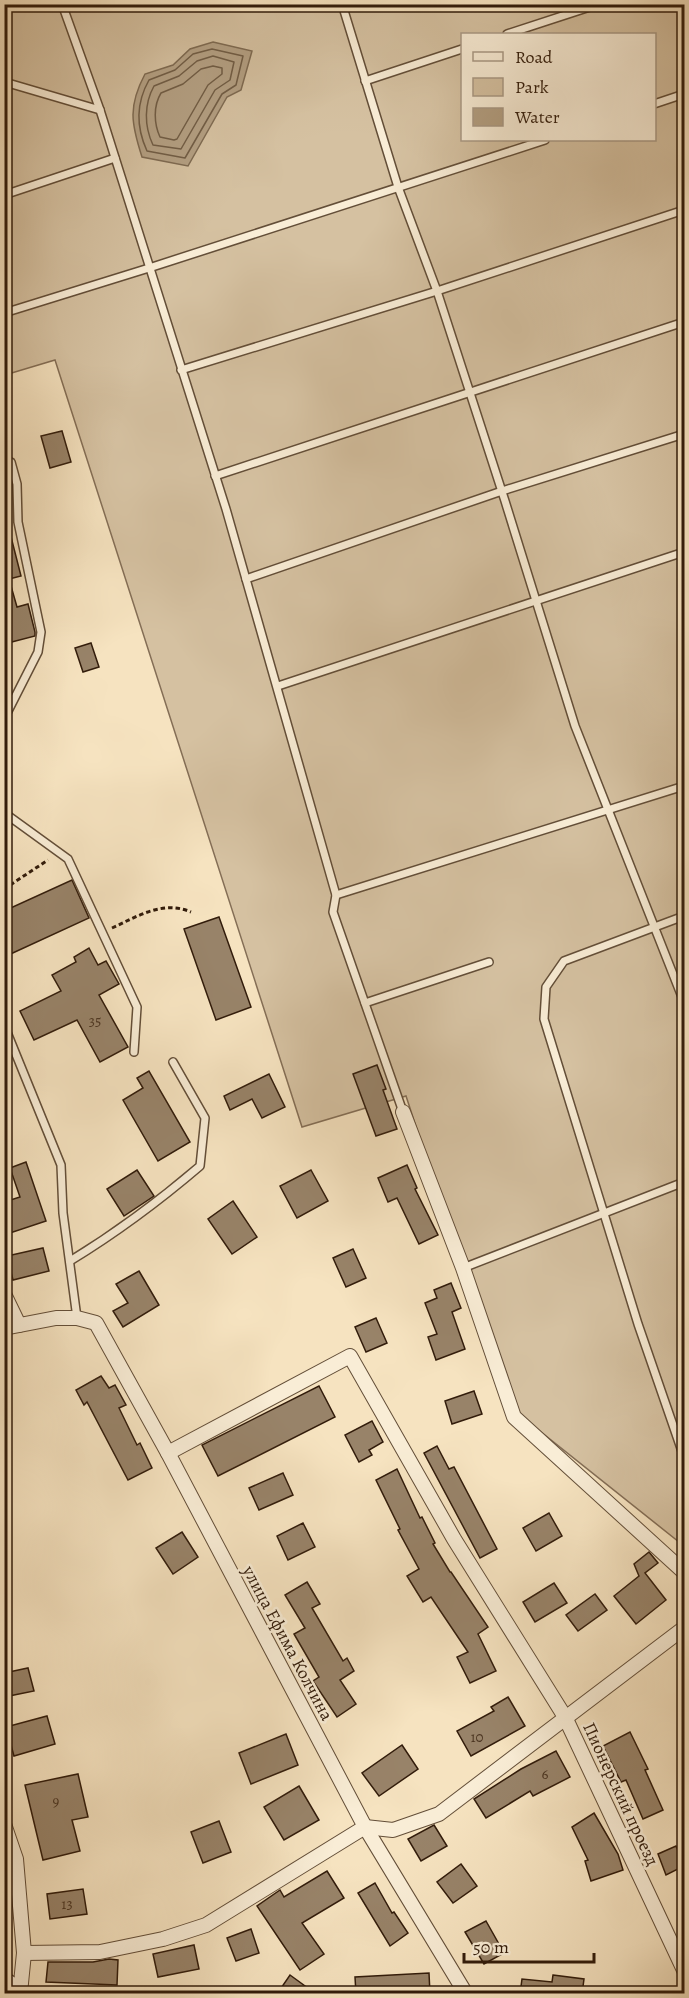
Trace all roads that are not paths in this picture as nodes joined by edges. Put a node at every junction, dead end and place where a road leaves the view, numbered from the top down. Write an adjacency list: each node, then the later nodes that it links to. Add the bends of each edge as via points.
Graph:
1 (62, 4): 10 (lane)
2 (342, 4): 6 (lane)
3 (599, 4): 4 (lane)
4 (510, 33)
5 (461, 49): 6 (lane)
6 (365, 81): 13 (lane)
7 (4, 83): 10 (lane)
8 (684, 94): 9 (lane)
9 (656, 103)
10 (100, 110): 12 (lane)
11 (542, 141): 13 (lane)
12 (115, 158): 14 (lane); 16 (lane)
13 (398, 187): 16 (lane); 17 (lane)
14 (4, 195)
15 (684, 210): 17 (lane)
16 (149, 268): 18 (lane); 20 (lane)
17 (437, 291): 20 (lane); 21 (lane)
18 (4, 313)
19 (684, 322): 21 (lane)
20 (181, 370): 24 (lane)
21 (470, 392): 24 (lane); 25 (lane)
22 (684, 434): 25 (lane)
23 (4, 460): 30 (lane, via 11,462 17,484 18,522 41,632 38,652)
24 (215, 476): 27 (lane)
25 (502, 491): 27 (lane); 28 (lane)
26 (684, 552): 28 (lane)
27 (246, 579): 29 (lane)
28 (536, 601): 29 (lane); 32 (lane, via 575,726)
29 (278, 686): 34 (lane)
30 (4, 719)
31 (684, 786): 32 (lane)
32 (609, 810): 34 (lane); 36 (lane)
33 (4, 816): 41 (lane, via 68,859 136,1007)
34 (336, 895): 39 (lane, via 333,912)
35 (684, 916): 36 (lane)
36 (655, 926): 38 (lane); 45 (lane, via 564,961 546,987 544,1018)
37 (489, 962): 39 (lane)
38 (684, 1002)
39 (364, 1003): 43 (lane)
40 (4, 1025): 46 (lane, via 62,1165)
41 (134, 1052)
42 (174, 1062): 46 (lane, via 205,1118 200,1166 168,1194)
43 (403, 1112): 47 (street)
44 (684, 1182): 45 (lane)
45 (604, 1214): 47 (lane); 53 (lane)
46 (69, 1261): 49 (lane)
47 (463, 1268): 54 (street, via 514,1417)
48 (4, 1294): 50 (street)
49 (77, 1318): 50 (street); 52 (street, улица Ефима Колчина, via 96,1323)
50 (19, 1325): 51 (street)
51 (4, 1328)
52 (168, 1453): 56 (street, via 350,1356 454,1539); 58 (street, улица Ефима Колчина)
53 (684, 1457)
54 (684, 1572)
55 (684, 1628): 56 (street)
56 (565, 1717): 58 (street, Пионерский проезд, via 439,1814 393,1830); 60 (street, Пионерский проезд)
57 (4, 1824): 59 (street, via 16,1859)
58 (365, 1827): 59 (street, via 206,1925 100,1952); 62 (street, улица Ефима Колчина)
59 (24, 1953): 61 (street)
60 (684, 1970)
61 (15, 1989)
62 (465, 1994)

